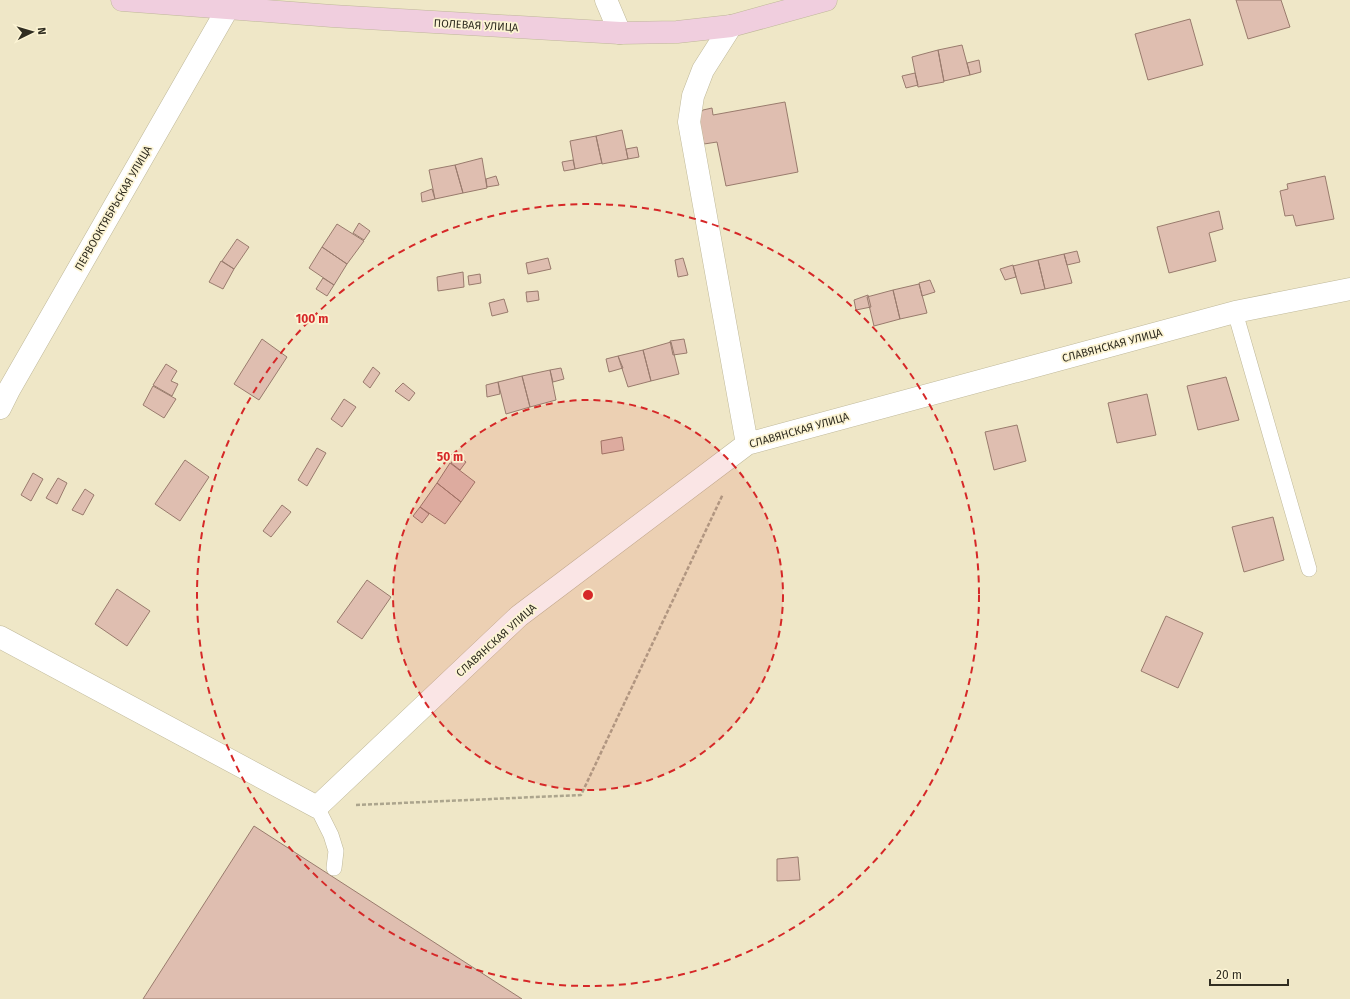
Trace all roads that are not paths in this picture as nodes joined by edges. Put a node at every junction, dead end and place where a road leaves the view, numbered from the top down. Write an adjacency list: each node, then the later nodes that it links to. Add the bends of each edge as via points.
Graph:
1 (122, 0): 4 (street, ПОЛЕВАЯ УЛИЦА)
2 (606, 0): 6 (street)
3 (826, 0): 5 (street, ПОЛЕВАЯ УЛИЦА)
4 (228, 8): 6 (street, ПОЛЕВАЯ УЛИЦА); 9 (street, ПЕРВООКТЯБРЬСКАЯ УЛИЦА)
5 (731, 26): 6 (street, ПОЛЕВАЯ УЛИЦА, via 677,32); 10 (street, via 703,70 693,96 689,122)
6 (620, 33)
7 (1350, 289): 8 (street, СЛАВЯНСКАЯ УЛИЦА)
8 (1235, 312): 10 (street, СЛАВЯНСКАЯ УЛИЦА); 11 (lane)
9 (3, 397)
10 (747, 444): 13 (street, СЛАВЯНСКАЯ УЛИЦА, via 519,616)
11 (1309, 569)
12 (0, 637): 13 (street)
13 (317, 807): 14 (lane, via 332,835 336,851)
14 (334, 868)

